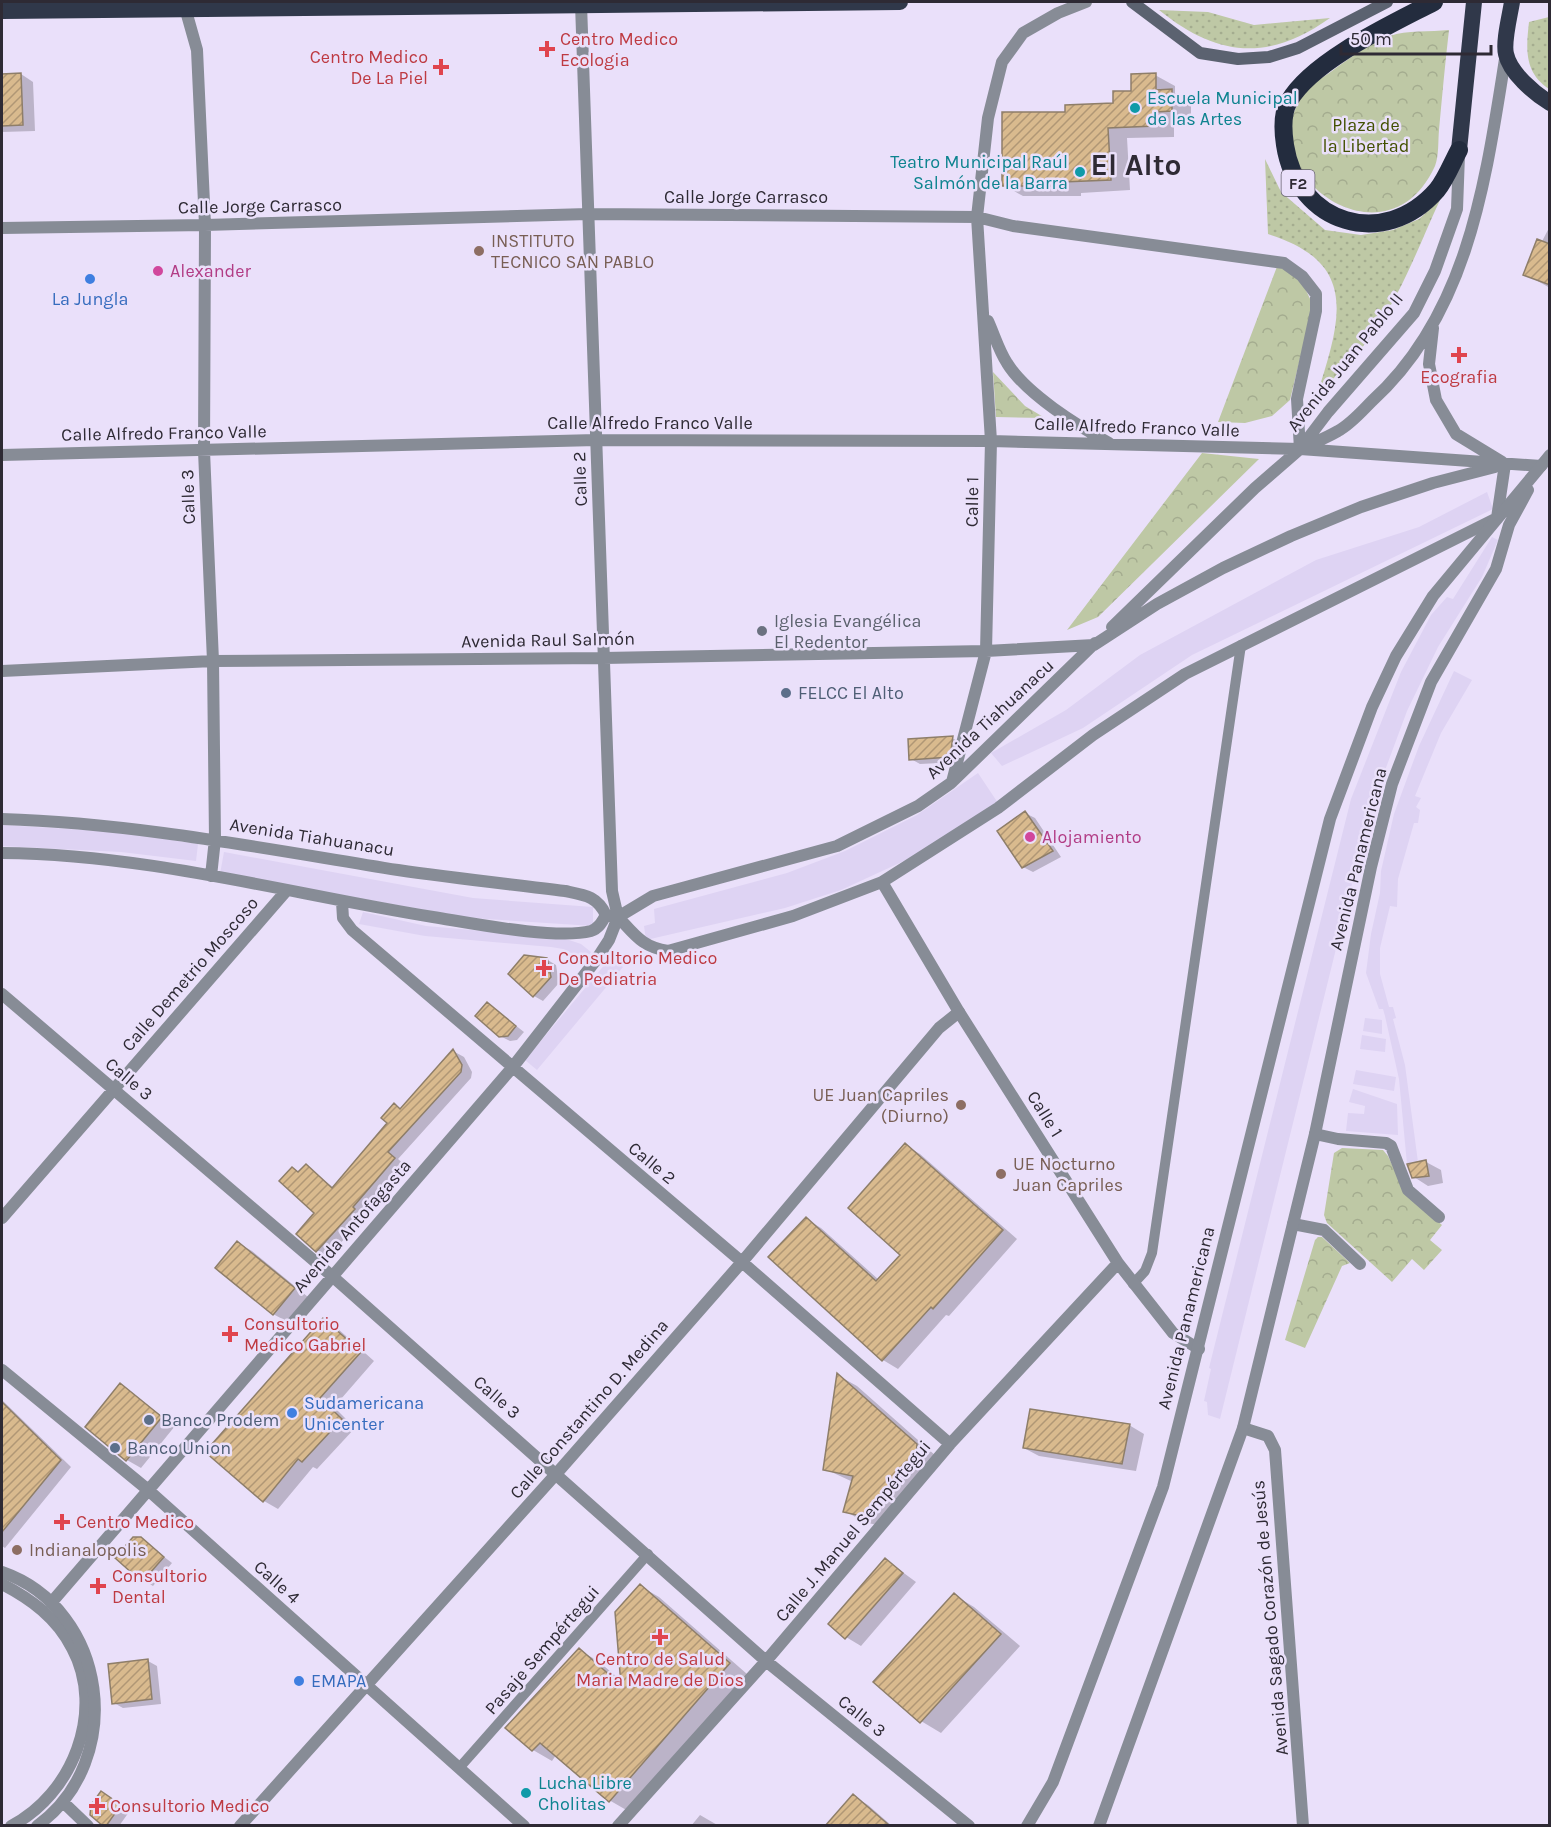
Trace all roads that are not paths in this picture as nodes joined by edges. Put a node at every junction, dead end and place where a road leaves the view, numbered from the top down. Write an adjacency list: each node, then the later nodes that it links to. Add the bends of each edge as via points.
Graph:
1 (900, 2): 8 (highway)
2 (1086, 2): 15 (street, Calle 1, via 1023,33 1002,62 988,118)
3 (1132, 2): 4 (main road, via 1200,53 1238,59 1269,57 1298,48)
4 (1387, 2)
5 (1434, 2): 13 (highway, F2, via 1315,71 1289,102 1282,130 1287,162 1304,195 1327,212 1353,222 1374,224 1398,219 1420,206 1438,189)
6 (1474, 2): 13 (highway, Avenida Juan Pablo II / F2)
7 (1512, 2): 11 (highway, Avenida Juan Pablo II)
8 (581, 4): 9 (highway); 14 (street, Calle 2)
9 (185, 5): 10 (highway); 16 (street, Calle 3, via 197,50)
10 (2, 11)
11 (1506, 53): 12 (highway, via 1515,71 1536,95); 19 (street, Avenida Juan Pablo II, via 1481,195 1463,263)
12 (1550, 103)
13 (1459, 150): 23 (street, Avenida Juan Pablo II, via 1457,209 1435,271 1414,313)
14 (588, 214): 15 (street, Calle Jorge Carrasco); 16 (street, Calle Jorge Carrasco); 20 (street, Calle 2)
15 (977, 217): 18 (street, Calle 1); 23 (street, Calle Jorge Carrasco, via 1013,226 1284,262 1316,294 1316,311 1296,399)
16 (205, 225): 17 (street, Calle Jorge Carrasco); 24 (street, Calle 3)
17 (2, 228)
18 (984, 312): 21 (street, Calle 1); 22 (street, via 1007,364 1076,425)
19 (1433, 324): 23 (street, Avenida Juan Pablo II, via 1385,390 1340,430); 27 (street, via 1429,364 1436,400 1456,434)
20 (596, 440): 21 (street, Calle Alfredo Franco Valle); 24 (street, Calle Alfredo Franco Valle); 33 (street, Calle 2)
21 (991, 441): 22 (street, Calle Alfredo Franco Valle); 32 (street, Calle 1)
22 (1113, 445): 23 (street, Calle Alfredo Franco Valle)
23 (1300, 450): 27 (street, Calle Alfredo Franco Valle); 30 (street, Avenida Tiahuanacu, via 1255,488)
24 (204, 451): 26 (street, Calle Alfredo Franco Valle); 34 (street, Calle 3)
25 (1550, 454): 28 (street)
26 (2, 455)
27 (1505, 464): 28 (street, Calle Alfredo Franco Valle); 29 (street); 30 (street, via 1412,490 1291,536 1176,594)
28 (1545, 466): 29 (street, Avenida Panamericana); 49 (street, Avenida Panamericana, via 1509,525 1496,569 1431,681 1392,784)
29 (1497, 518): 31 (street); 58 (street, Avenida Panamericana, via 1433,597 1396,656 1372,707 1330,819)
30 (1094, 645): 32 (street, Avenida Raul Salmón); 36 (street, Avenida Tiahuanacu)
31 (1241, 645): 41 (street, via 1141,701 998,808); 57 (lane, via 1152,1253)
32 (986, 651): 33 (street, Avenida Raul Salmón); 36 (street, Calle 1)
33 (604, 658): 34 (street, Avenida Raul Salmón); 44 (street, Calle 2)
34 (213, 661): 35 (street, Avenida Raul Salmón); 38 (street, Calle 3)
35 (2, 671)
36 (951, 783): 44 (street, Avenida Tiahuanacu, via 901,816 837,846 653,896)
37 (2, 819): 38 (street, Avenida Tiahuanacu, via 62,821)
38 (215, 839): 40 (street, Calle 3); 44 (street, Avenida Tiahuanacu, via 401,870 583,894 591,896)
39 (2, 853): 40 (street, Avenida Tiahuanacu, via 113,860)
40 (211, 876): 42 (street, Avenida Tiahuanacu)
41 (882, 882): 44 (street, via 793,916 668,951 643,944); 46 (street, Calle 1)
42 (287, 890): 43 (street, Avenida Tiahuanacu); 48 (street, Calle Demetrio Moscoso)
43 (342, 902): 44 (street, Avenida Tiahuanacu, via 503,928 560,933 592,931); 47 (street, Calle 2, via 344,918 352,930)
44 (612, 916): 47 (street, Avenida Antofagasta, via 609,940 596,960)
45 (2, 994): 48 (street, Calle 3)
46 (959, 1012): 53 (street, Calle Constantino D. Medina, via 939,1028); 54 (street, Calle 1)
47 (512, 1068): 53 (street, Calle 2); 56 (street, Avenida Antofagasta)
48 (114, 1089): 51 (street, Calle Demetrio Moscoso); 56 (street, Calle 3)
49 (1315, 1134): 50 (street, via 1391,1146 1408,1190); 52 (street, Avenida Panamericana)
50 (1439, 1217)
51 (2, 1218)
52 (1293, 1224): 55 (street, via 1324,1230); 60 (street, Avenida Panamericana)
53 (742, 1262): 61 (street, Calle 2); 62 (street, Calle Constantino D. Medina)
54 (1118, 1263): 57 (street, Calle 1); 61 (street, Calle J. Manuel Sempértegui)
55 (1360, 1264)
56 (332, 1276): 62 (street, Calle 3); 63 (street, Avenida Antofagasta)
57 (1134, 1284): 58 (street, Calle 1, via 1173,1333)
58 (1199, 1349): 79 (street, Avenida Panamericana, via 1163,1487 1053,1782)
59 (2, 1370): 63 (street, Calle 4)
60 (1243, 1428): 80 (street, Avenida Panamericana); 81 (street, Avenida Sagado Corazón de Jesús, via 1268,1436 1275,1450)
61 (950, 1444): 68 (street, Calle J. Manuel Sempértegui)
62 (557, 1473): 64 (street, Calle 3); 69 (street, Calle Constantino D. Medina)
63 (147, 1489): 67 (street, Avenida Antofagasta); 69 (street, Calle 4)
64 (648, 1554): 68 (street, Calle 3); 70 (lane, Pasaje Sempértegui)
65 (2, 1572): 67 (street, via 31,1586)
66 (2, 1584): 72 (street, via 23,1595 61,1629 73,1649 85,1694 84,1718 72,1763 43,1805)
67 (51, 1603): 71 (street, via 83,1647 96,1700 89,1754)
68 (766, 1661): 77 (street, Calle J. Manuel Sempértegui); 78 (street, Calle 3)
69 (366, 1685): 70 (street, Calle 4); 75 (street, Calle Constantino D. Medina)
70 (460, 1767): 76 (street, Calle 4)
71 (63, 1802): 73 (street); 74 (street)
72 (11, 1826)
73 (37, 1826)
74 (87, 1826)
75 (240, 1826)
76 (524, 1826)
77 (618, 1826)
78 (969, 1826)
79 (1027, 1826)
80 (1100, 1826)
81 (1303, 1826)

